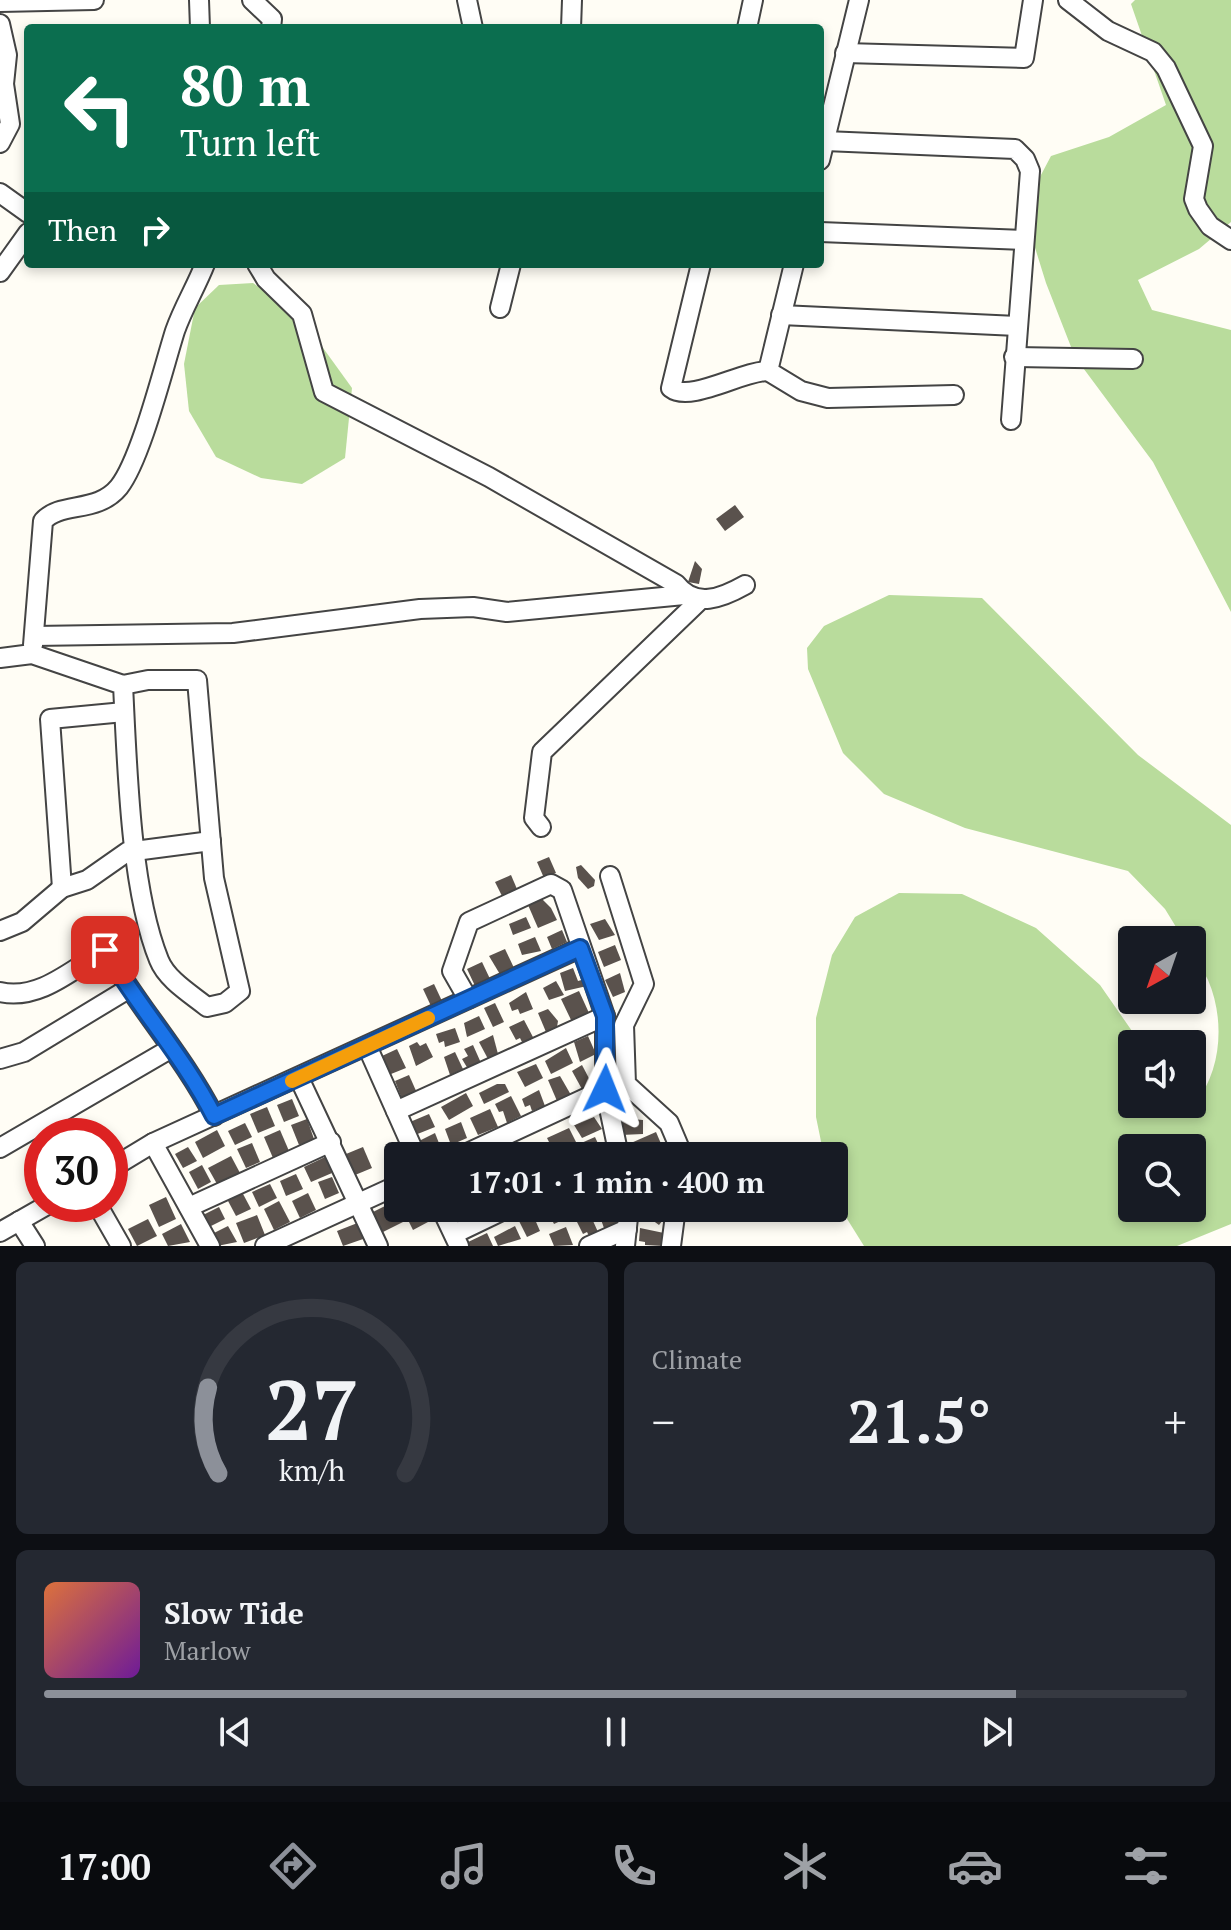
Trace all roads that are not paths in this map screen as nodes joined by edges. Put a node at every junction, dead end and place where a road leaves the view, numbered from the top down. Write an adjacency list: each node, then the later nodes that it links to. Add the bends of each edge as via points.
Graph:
1 (94, 0): 10 (street)
2 (199, 0): 12 (street)
3 (252, 0): 13 (street)
4 (467, 0): 14 (street)
5 (572, 0): 15 (street)
6 (753, 0): 16 (street)
7 (859, 0): 17 (street)
8 (1033, 0): 17 (street, via 1024,58)
9 (1068, 0): 27 (street, via 1108,31 1153,52 1166,68 1203,146 1194,199 1210,226)
10 (0, 2)
11 (0, 24): 18 (street, via 7,55)
12 (200, 24)
13 (271, 24)
14 (472, 24)
15 (577, 24)
16 (748, 24)
17 (845, 53): 19 (street)
18 (5, 122): 20 (street)
19 (825, 141): 21 (street); 26 (street, via 1015,149 1030,171)
20 (0, 143)
21 (824, 145)
22 (0, 193): 23 (street)
23 (24, 210)
24 (824, 232): 26 (street)
25 (24, 239): 33 (street)
26 (1023, 240): 36 (street)
27 (1231, 240)
28 (203, 268): 44 (street, via 177,326 128,473 107,499 56,512 43,521)
29 (259, 268): 43 (street, via 302,314 324,392 489,477 676,584)
30 (510, 268): 34 (street)
31 (700, 268): 39 (street, via 671,388 694,392)
32 (793, 268): 35 (street)
33 (0, 272)
34 (500, 308)
35 (781, 315): 36 (street); 39 (street)
36 (1017, 326): 37 (street)
37 (1014, 357): 38 (street); 41 (street)
38 (1133, 359)
39 (768, 371): 40 (street, via 813,396 828,398)
40 (954, 395)
41 (1011, 420)
42 (745, 585): 43 (street, via 726,595)
43 (691, 598): 44 (street, via 507,612 420,609 233,633); 48 (street, via 542,752 534,818)
44 (33, 645): 45 (street); 46 (street, via 96,679)
45 (0, 658)
46 (123, 685): 47 (street); 49 (street, via 197,680)
47 (124, 712): 50 (street); 52 (street, via 50,719)
48 (541, 827)
49 (211, 841): 50 (street); 50 (street, via 214,878 240,991 225,1003 207,1007 160,961)
50 (136, 850): 52 (street, via 87,880)
51 (610, 876): 70 (street, via 644,984 624,1025 626,1084 669,1123)
52 (62, 888): 53 (street, via 22,922)
53 (0, 931)
54 (580, 948): 57 (street); 57 (street, via 562,890 551,884 469,922 452,971); 58 (street)
55 (128, 989): 56 (street, via 105,950 39,990 26,995); 60 (street); 61 (street, via 24,1052)
56 (0, 992)
57 (468, 999): 59 (street)
58 (605, 1016): 63 (street); 64 (street)
59 (367, 1046): 62 (street); 64 (street)
60 (170, 1049): 65 (street, via 187,1066); 72 (street)
61 (0, 1059)
62 (299, 1078): 65 (street); 66 (street)
63 (605, 1089): 68 (street); 69 (street)
64 (396, 1111): 67 (street)
65 (214, 1116): 71 (street)
66 (331, 1142): 75 (street); 76 (street)
67 (410, 1142)
68 (491, 1142)
69 (615, 1142)
70 (677, 1142)
71 (153, 1143): 73 (street); 76 (street)
72 (0, 1148)
73 (128, 1158)
74 (384, 1191): 75 (street)
75 (358, 1203): 88 (street); 89 (street)
76 (189, 1207): 87 (street)
77 (24, 1218): 78 (street)
78 (19, 1221): 82 (street); 85 (street)
79 (107, 1222): 86 (street)
80 (485, 1222): 84 (street)
81 (674, 1222): 91 (street)
82 (0, 1232)
83 (626, 1237): 90 (street)
84 (456, 1240)
85 (35, 1246)
86 (121, 1246)
87 (210, 1246)
88 (265, 1246)
89 (378, 1246)
90 (589, 1246)
91 (671, 1246)

